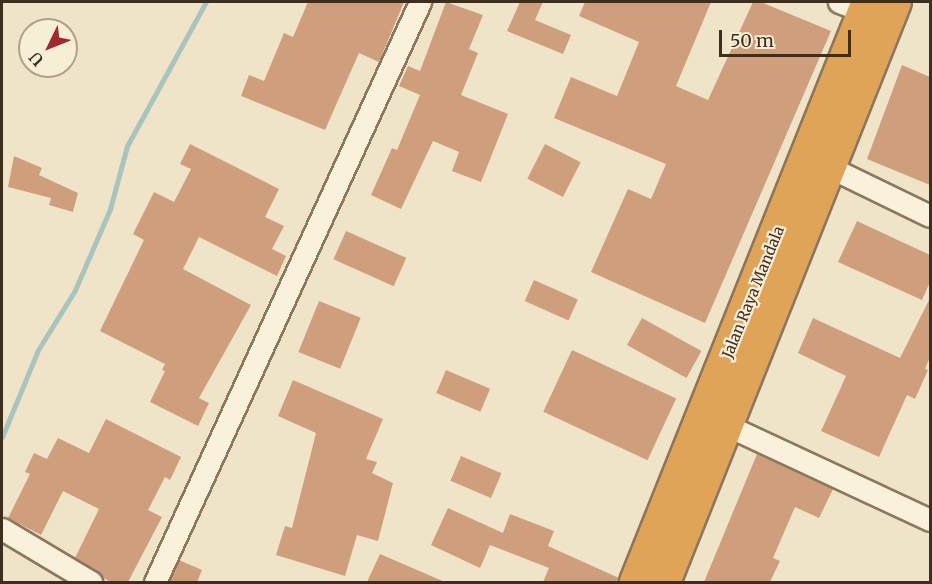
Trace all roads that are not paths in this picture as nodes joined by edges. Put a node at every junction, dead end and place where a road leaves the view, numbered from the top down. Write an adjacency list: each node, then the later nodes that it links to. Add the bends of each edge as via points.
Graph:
1 (420, 2): 9 (street)
2 (871, 8): 3 (highway, Jalan Raya Mandala); 10 (highway, Jalan Raya Mandala)
3 (829, 166): 4 (street); 5 (highway, Jalan Raya Mandala)
4 (930, 216)
5 (726, 425): 6 (street); 11 (highway, Jalan Raya Mandala)
6 (930, 520)
7 (2, 529): 8 (street)
8 (91, 582)
9 (154, 582)
10 (636, 582)
11 (664, 582)

